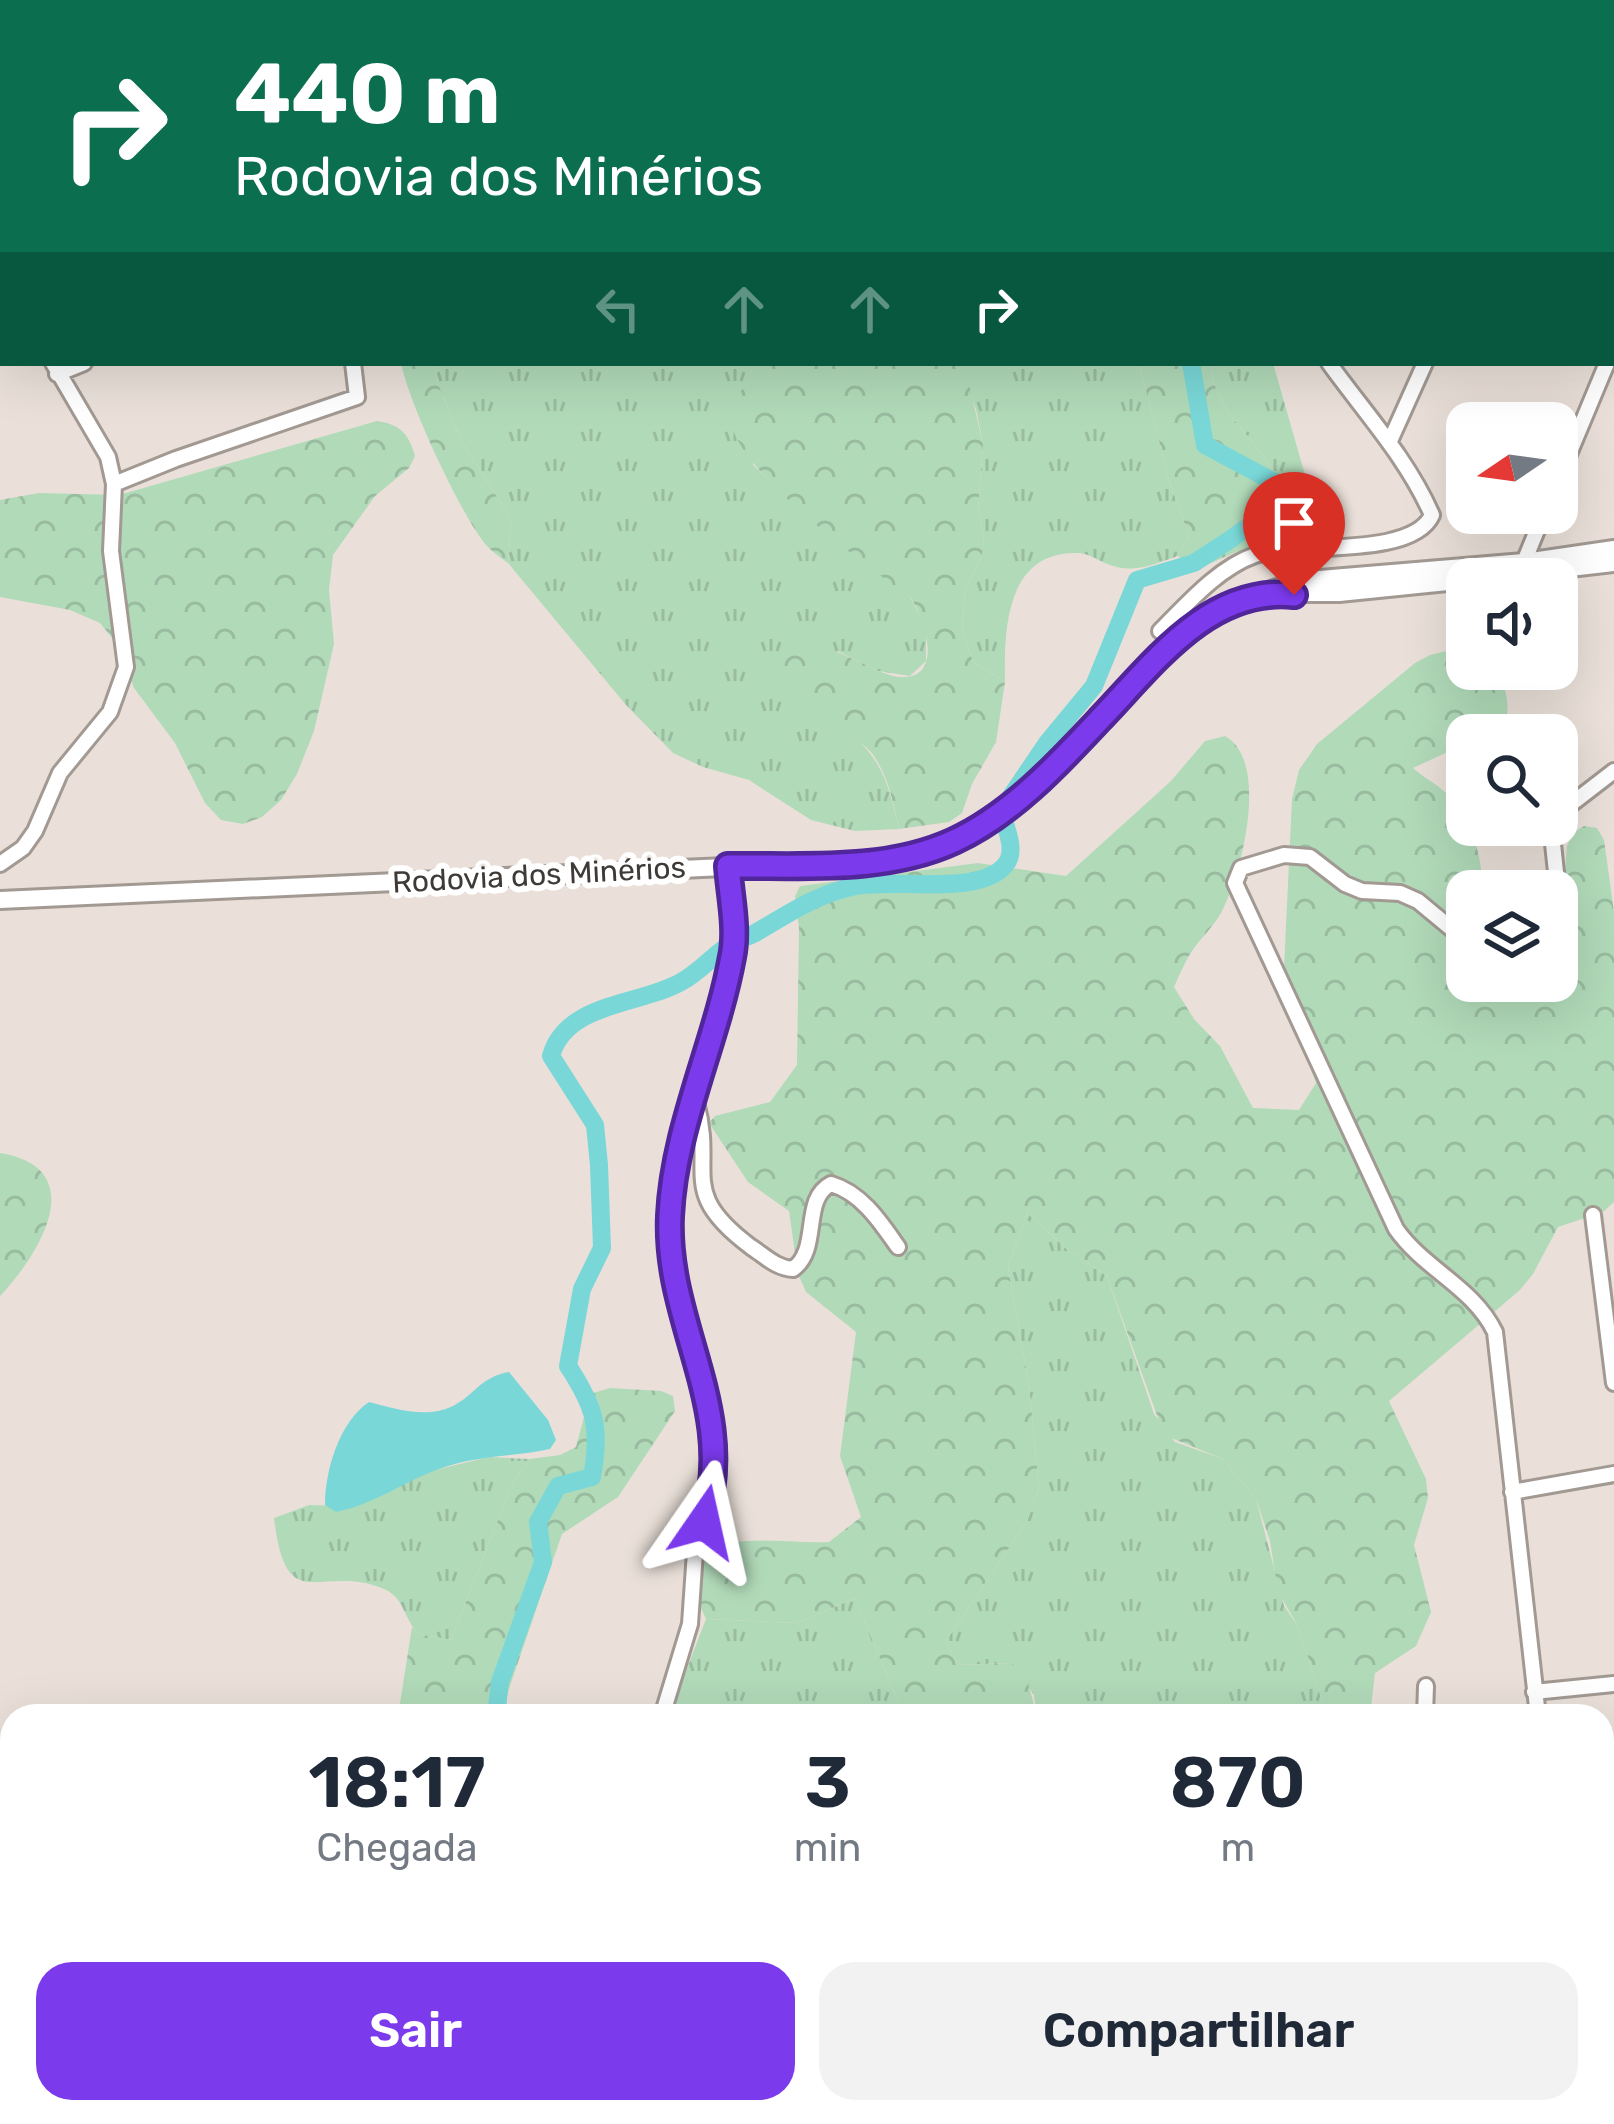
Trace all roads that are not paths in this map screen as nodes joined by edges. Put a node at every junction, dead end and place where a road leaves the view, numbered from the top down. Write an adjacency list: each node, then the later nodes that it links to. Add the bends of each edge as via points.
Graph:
1 (353, 366): 8 (street, via 357,397)
2 (1331, 366): 7 (street)
3 (1424, 366): 7 (street)
4 (1606, 366): 6 (street)
5 (55, 368): 8 (street, via 108,457)
6 (1578, 433)
7 (1390, 440): 16 (street, via 1432,515 1428,525 1376,543 1257,554 1198,593)
8 (114, 484): 19 (street, via 111,551 127,667 110,712 60,773 34,831)
9 (1614, 548): 10 (main road, Rodovia dos Minérios)
10 (1550, 558)
11 (1614, 563): 12 (main road)
12 (1578, 567)
13 (1446, 568): 15 (main road, Rodovia dos Minérios, via 1296,581)
14 (1446, 582): 15 (main road, Rodovia dos Minérios)
15 (1272, 592): 20 (main road, Rodovia dos Minérios, via 1224,607 1156,657 1034,786 953,842 899,859)
16 (1160, 631)
17 (1614, 771): 18 (street)
18 (1578, 799)
19 (0, 864)
20 (728, 866): 21 (main road, Rodovia dos Minérios); 23 (street, via 734,952)
21 (0, 900)
22 (1446, 924): 28 (street, via 1400,893 1345,884 1310,857 1240,868 1235,883 1396,1229 1420,1259 1477,1301 1495,1332)
23 (694, 1098): 25 (street, via 705,1200 776,1265 793,1269 805,1257 816,1200 831,1184 865,1205); 32 (street, via 670,1217 674,1276 716,1447 695,1552 691,1624)
24 (1593, 1215): 26 (street)
25 (898, 1247)
26 (1614, 1383)
27 (1614, 1474): 28 (street)
28 (1512, 1492): 31 (street)
29 (1614, 1684): 31 (street)
30 (1426, 1686): 33 (street)
31 (1534, 1692): 34 (street)
32 (666, 1704)
33 (1425, 1704)
34 (1536, 1704)

